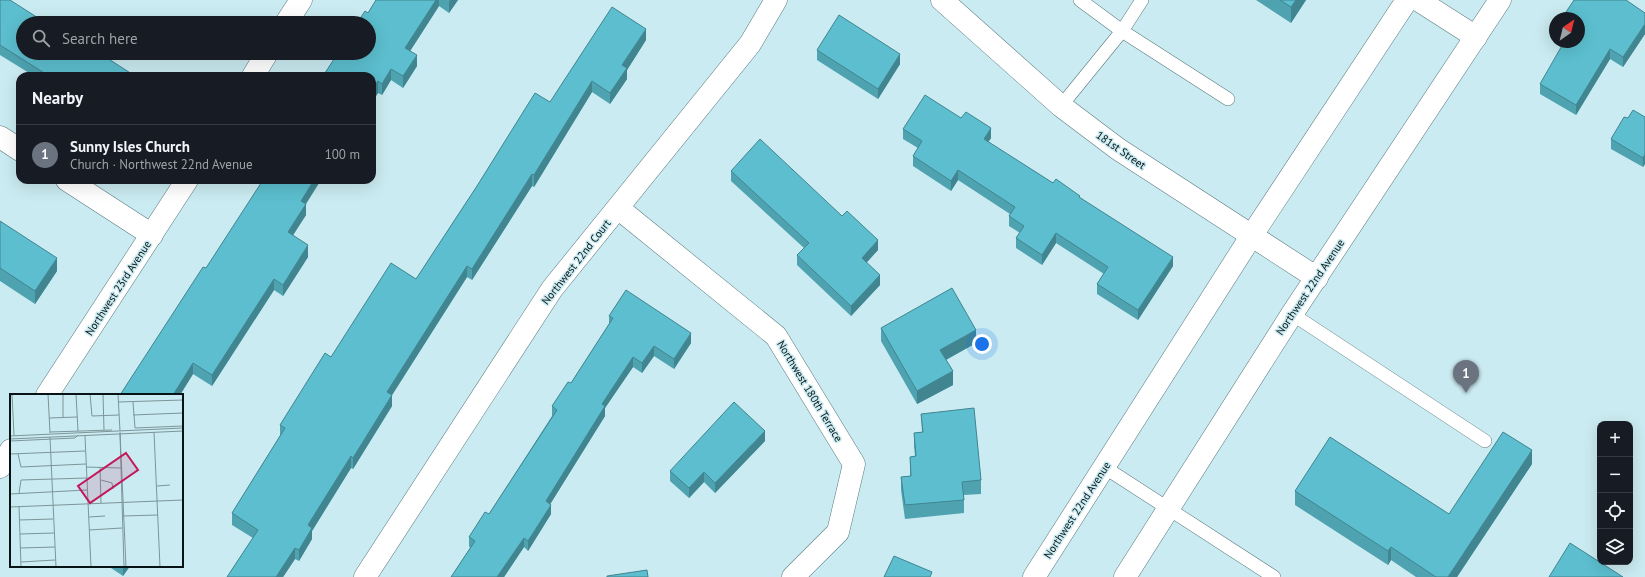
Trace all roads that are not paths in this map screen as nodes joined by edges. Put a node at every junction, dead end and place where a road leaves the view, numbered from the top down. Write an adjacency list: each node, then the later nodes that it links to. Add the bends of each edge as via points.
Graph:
1 (301, 0): 9 (street)
2 (776, 0): 20 (street, Northwest 22nd Court, via 750,44)
3 (942, 0): 15 (street, 181st Street)
4 (1080, 0): 10 (lane)
5 (1142, 0): 10 (lane)
6 (1407, 0): 22 (street, Northwest 22nd Avenue)
7 (1418, 0): 11 (street)
8 (1500, 0): 11 (street, Northwest 22nd Avenue)
9 (291, 16)
10 (1122, 31): 14 (lane); 15 (lane)
11 (1476, 37): 23 (street, Northwest 22nd Avenue)
12 (263, 60): 13 (street)
13 (255, 72)
14 (1228, 99)
15 (1061, 106): 22 (street, 181st Street, via 1118,149)
16 (0, 137): 17 (street)
17 (16, 147)
18 (73, 184): 21 (street)
19 (184, 184): 21 (street, Northwest 23rd Avenue)
20 (618, 208): 31 (street, Northwest 22nd Court, via 552,290); 32 (street, Northwest 180th Terrace, via 776,336 854,464 838,532)
21 (152, 235): 25 (street, Northwest 23rd Avenue)
22 (1252, 235): 23 (street, 181st Street); 29 (street, Northwest 22nd Avenue)
23 (1317, 278): 24 (street, Northwest 22nd Avenue)
24 (1292, 314): 26 (lane); 30 (street, Northwest 22nd Avenue)
25 (48, 394)
26 (1485, 441)
27 (10, 451): 28 (street)
28 (0, 466)
29 (1104, 467): 30 (lane); 33 (street, Northwest 22nd Avenue)
30 (1168, 508): 34 (street, Northwest 22nd Avenue); 35 (lane)
31 (365, 577)
32 (792, 577)
33 (1034, 577)
34 (1125, 577)
35 (1274, 577)

